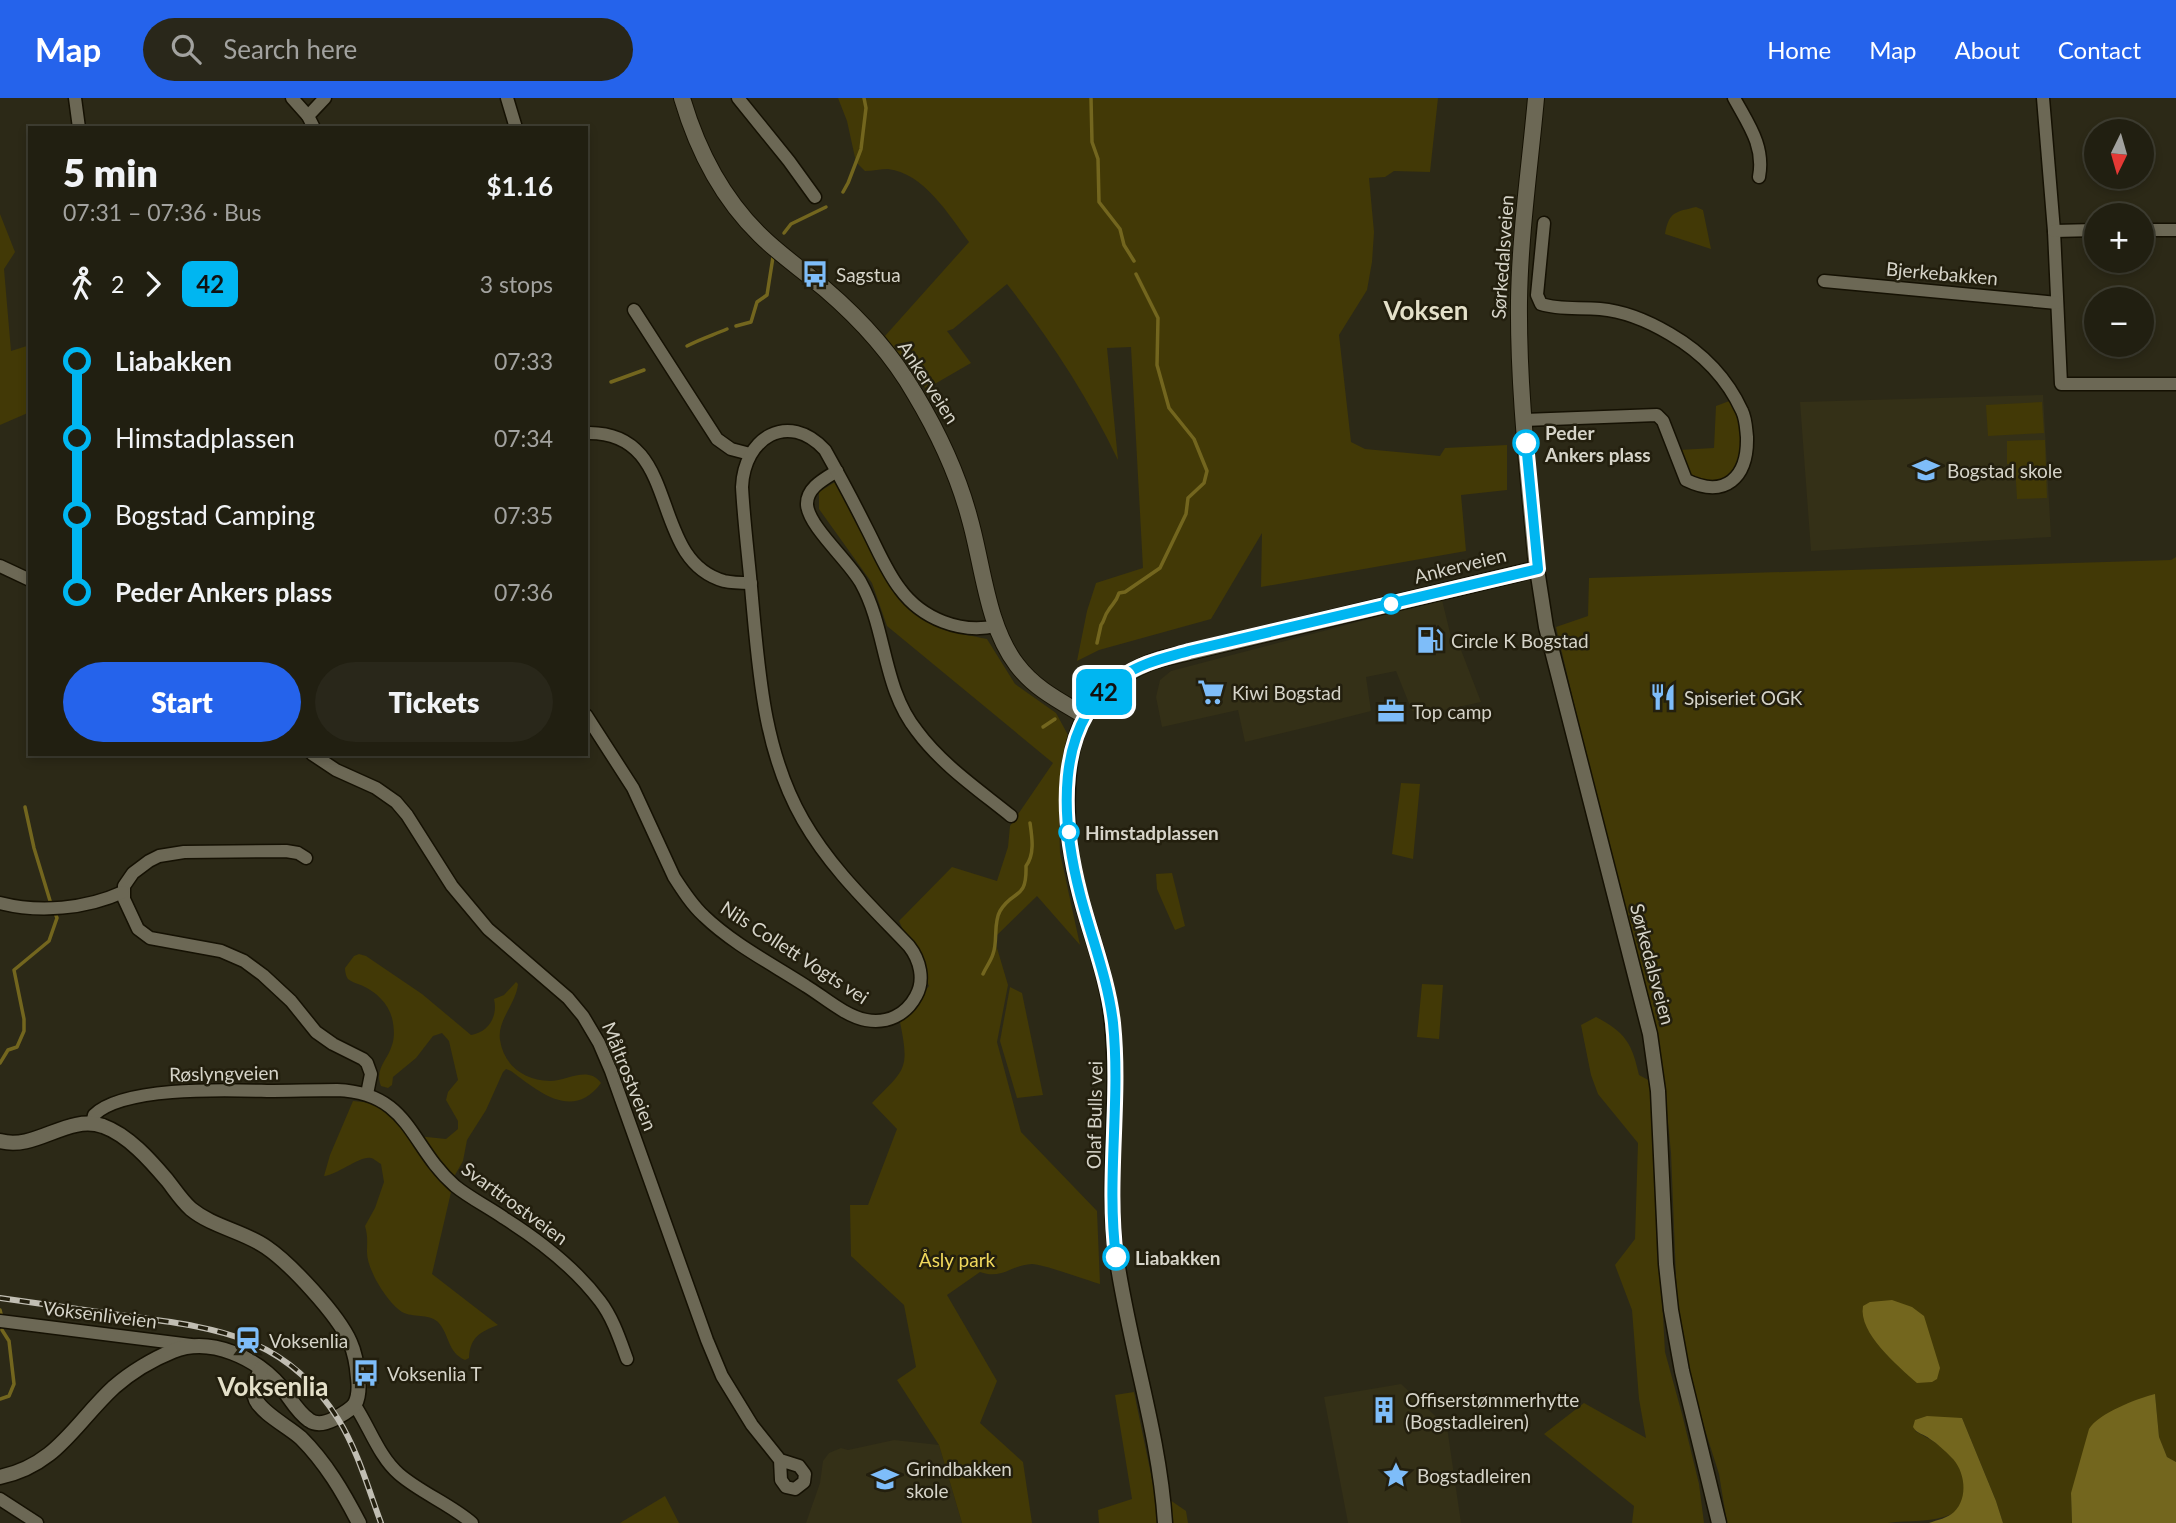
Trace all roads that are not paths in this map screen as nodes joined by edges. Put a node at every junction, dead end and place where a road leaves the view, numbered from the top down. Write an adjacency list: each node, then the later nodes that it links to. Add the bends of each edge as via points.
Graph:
1 (75, 98): 11 (street)
2 (292, 98): 10 (street)
3 (325, 98): 10 (street)
4 (507, 98): 12 (street)
5 (682, 98): 32 (main road, Ankerveien, via 707,162 736,208 767,242 850,311 914,391 963,492)
6 (738, 98): 14 (street)
7 (1536, 98): 24 (main road, Sørkedalsveien, via 1519,282)
8 (1734, 98): 13 (street, via 1758,142)
9 (2043, 98): 19 (street)
10 (311, 122)
11 (79, 126)
12 (515, 126)
13 (1759, 177)
14 (815, 197)
15 (1544, 223): 24 (street, Sørkedalsveien, via 1537,295 1541,304 1627,313 1686,344 1714,368 1738,402 1746,426 1746,459 1734,480 1700,487 1686,480 1657,415)
16 (2176, 229): 18 (street)
17 (2084, 230): 19 (street)
18 (2154, 230)
19 (2054, 231): 21 (street)
20 (1824, 281): 21 (street, Bjerkebakken)
21 (2057, 303): 23 (street, via 2061,384)
22 (634, 310): 26 (street, via 717,439)
23 (2176, 384)
24 (1524, 420): 29 (main road, Sørkedalsveien)
25 (588, 433): 31 (street, via 624,442 644,457 678,541 694,563 726,582)
26 (750, 454): 27 (street, via 773,433 797,432 819,444); 31 (street, Nils Collett Vogts vei, via 742,487)
27 (837, 471): 32 (street, via 896,583 912,603 951,625 970,629); 37 (street, via 810,492 808,508 866,592 900,703 931,748)
28 (0, 566): 30 (street)
29 (1538, 569): 33 (main road, Ankerveien, via 1160,659 1118,679); 56 (street, Sørkedalsveien, via 1546,627 1650,1034 1658,1091 1671,1310)
30 (28, 579)
31 (751, 583): 34 (street, Nils Collett Vogts vei, via 766,722 782,774 803,821 832,864 916,957 920,985 903,1012 880,1021 852,1015 703,915 682,891 633,788)
32 (996, 626): 33 (main road, Ankerveien, via 1027,677 1046,694)
33 (1085, 716): 36 (street, Ankerveien, via 1073,749)
34 (588, 718)
35 (315, 756): 49 (street, Måltrostveien, via 396,802 452,886 488,929 568,998 590,1026 618,1089 717,1364 747,1417)
36 (1068, 793): 55 (street, Olaf Bulls vei, via 1074,869 1111,1012 1115,1247 1157,1454)
37 (1012, 816)
38 (306, 858): 39 (street, via 286,851 168,853 139,867)
39 (123, 892): 40 (street, via 53,908); 41 (street, via 142,933 221,951 263,975 316,1032 367,1063)
40 (0, 903)
41 (367, 1094): 42 (street, Røslyngveien, via 337,1090 171,1092 105,1107 94,1115); 46 (street, Svarttrostveien, via 401,1116 456,1186 542,1244 570,1270 601,1303)
42 (92, 1124): 43 (street, via 72,1125 21,1143); 48 (street, via 130,1142 191,1209 261,1243 304,1281 349,1340 358,1376)
43 (0, 1141)
44 (0, 1321): 45 (street, Voksenliveien)
45 (196, 1346): 47 (street, via 238,1355); 50 (street, via 172,1351 126,1378 55,1451 30,1467)
46 (626, 1359)
47 (261, 1369): 48 (street, via 313,1423 328,1422); 53 (street, via 254,1388 257,1402 313,1451)
48 (355, 1404): 54 (street, via 398,1473)
49 (780, 1460)
50 (0, 1477)
51 (0, 1499): 52 (street)
52 (37, 1523)
53 (359, 1523)
54 (472, 1523)
55 (1165, 1523)
56 (1719, 1523)

